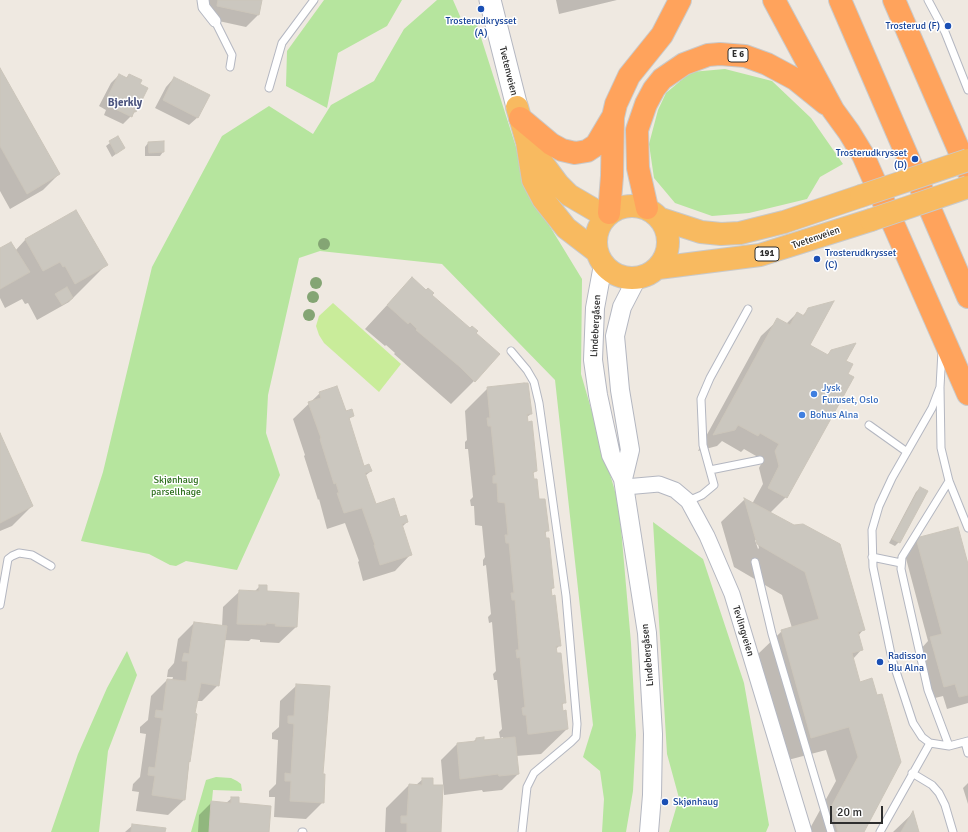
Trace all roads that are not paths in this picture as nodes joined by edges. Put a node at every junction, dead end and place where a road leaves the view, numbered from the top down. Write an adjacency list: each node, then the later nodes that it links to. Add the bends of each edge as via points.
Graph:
1 (203, 0): 9 (street, via 204,7)
2 (314, 0): 11 (lane, via 282,43)
3 (490, 0): 14 (main road, Tvetenveien)
4 (680, 0): 15 (highway, via 662,34 629,76)
5 (774, 0): 13 (highway, E 6)
6 (840, 0): 25 (highway)
7 (894, 0): 18 (highway)
8 (928, 0): 12 (lane, via 945,32)
9 (215, 21): 10 (lane, via 232,55)
10 (230, 67)
11 (269, 88)
12 (968, 90)
13 (833, 110): 20 (highway, E 6, via 801,84 756,59 733,54 708,55 684,64 662,79 646,104 637,130 638,168); 27 (highway, E 6, via 863,155)
14 (519, 113): 15 (highway, via 551,144 569,152 587,150 596,145); 16 (highway, Tvetenveien)
15 (610, 127): 21 (highway, via 612,176)
16 (527, 142): 21 (highway, Tvetenveien, via 568,195); 22 (highway, Tvetenveien, via 533,180 543,199 566,228)
17 (968, 160): 20 (highway, bridge, via 784,222 740,233 701,232)
18 (968, 171)
19 (968, 187): 23 (highway, Tvetenveien / 191, bridge, via 760,255)
20 (654, 214): 21 (highway, via 637,206 627,206); 23 (highway, via 668,235 667,252)
21 (607, 215): 22 (highway, via 598,227 595,239)
22 (600, 258): 24 (highway, Tvetenveien, via 619,276); 36 (street, Lindebergåsen, via 593,360 611,455)
23 (658, 268): 24 (highway, Tvetenveien / 191, via 648,275)
24 (637, 278): 36 (street, Lindebergåsen, via 622,307 614,336 630,450)
25 (968, 297)
26 (748, 309): 34 (lane, via 701,399 703,446)
27 (943, 335): 29 (lane); 30 (highway, E 6)
28 (511, 351): 49 (lane, via 534,382 539,403 566,596 577,724 576,737 534,773 530,780)
29 (940, 388): 32 (lane, via 932,408); 35 (lane, via 941,448)
30 (968, 394)
31 (869, 425): 32 (lane)
32 (907, 452): 39 (lane, via 879,506 872,530)
33 (760, 460): 34 (lane)
34 (710, 470): 37 (lane, via 714,485)
35 (949, 481): 38 (lane); 41 (lane, via 902,557)
36 (624, 483): 37 (street, Tevlingveien, via 659,484 675,490); 50 (street, Lindebergåsen, via 642,594 650,667 653,768)
37 (688, 502): 51 (street, Tevlingveien, via 707,536 732,594)
38 (968, 528)
39 (872, 557): 41 (lane); 45 (lane, via 883,624 892,659 913,722 922,737)
40 (755, 562): 52 (lane, via 772,634)
41 (901, 563): 46 (lane, via 928,690)
42 (51, 566): 43 (lane, via 32,555 19,553 8,559)
43 (0, 605)
44 (967, 741): 46 (lane); 47 (lane)
45 (930, 743): 46 (lane); 48 (lane)
46 (949, 746)
47 (968, 752)
48 (912, 773): 53 (lane); 54 (lane, via 939,793)
49 (522, 832)
50 (649, 832)
51 (804, 832)
52 (831, 832)
53 (880, 832)
54 (953, 832)

